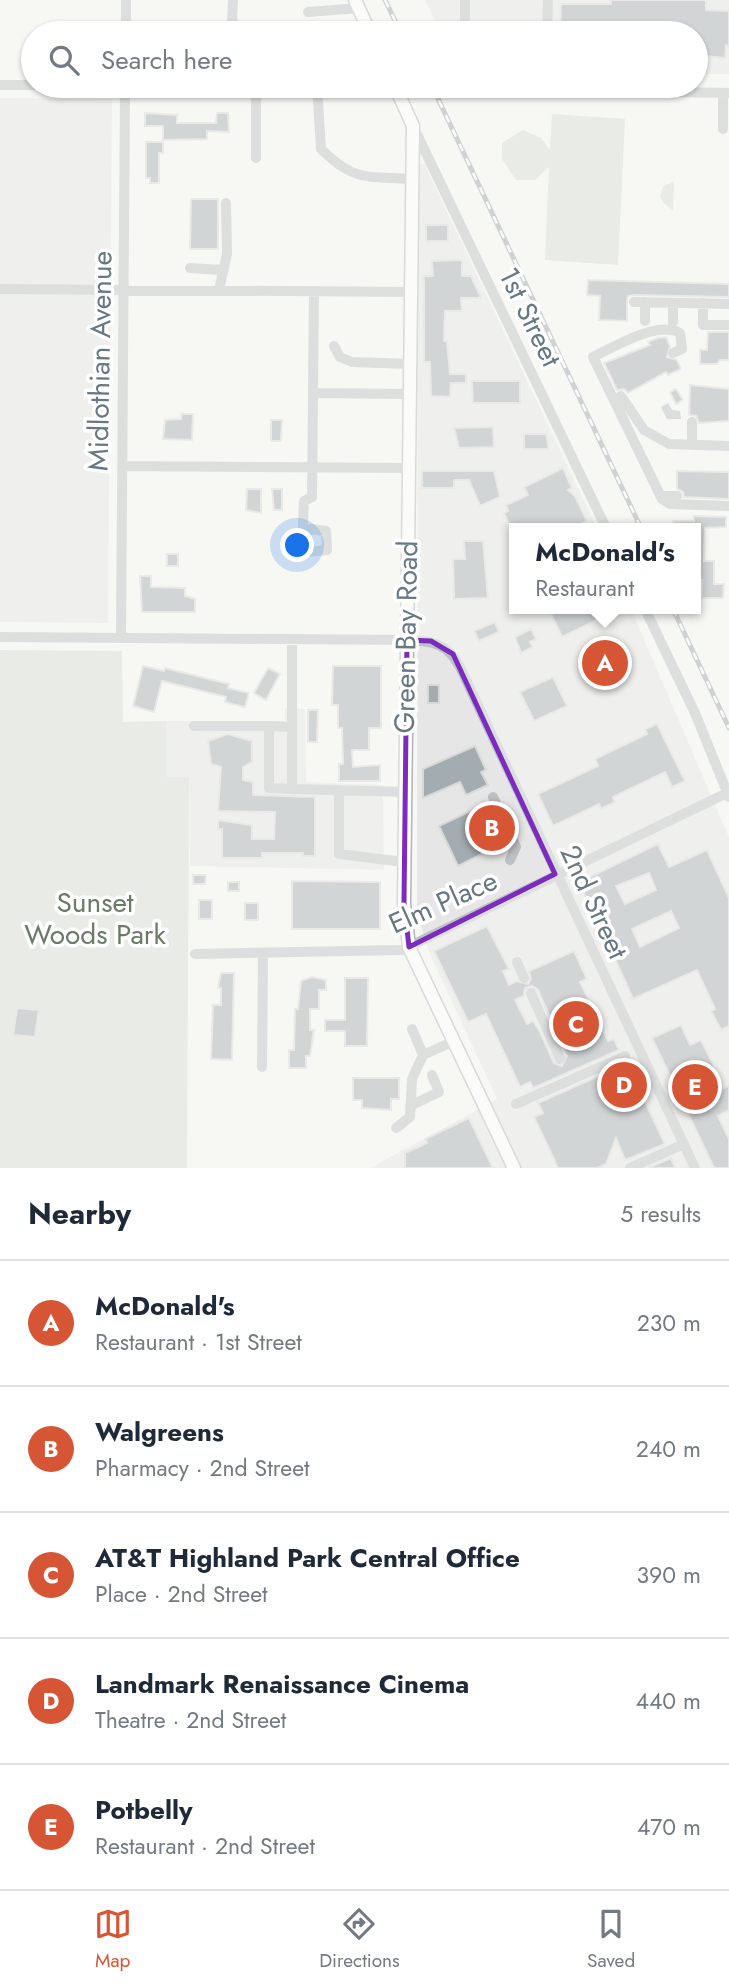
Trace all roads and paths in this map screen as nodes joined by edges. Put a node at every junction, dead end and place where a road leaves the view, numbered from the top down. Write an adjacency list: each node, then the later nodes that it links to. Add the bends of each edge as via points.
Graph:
1 (126, 0): 7 (street)
2 (233, 0): 8 (street)
3 (465, 0): 10 (street)
4 (548, 0): 11 (street)
5 (357, 4): 6 (street); 9 (main road)
6 (309, 12)
7 (126, 21)
8 (233, 21)
9 (365, 21)
10 (465, 21)
11 (547, 21)
12 (0, 85): 13 (street)
13 (21, 85)
14 (708, 92): 15 (street)
15 (726, 93): 21 (street)
16 (125, 98): 28 (street, Midlothian Avenue)
17 (256, 98): 22 (street)
18 (318, 98): 23 (street, via 321,149 342,170 354,176)
19 (400, 98): 20 (main road, Green Bay Road)
20 (413, 126): 23 (main road, Green Bay Road); 57 (street, 1st Street)
21 (723, 129)
22 (256, 158)
23 (410, 179): 31 (main road, Green Bay Road)
24 (226, 203): 26 (street, via 227,254)
25 (190, 268): 26 (street)
26 (221, 270): 29 (street)
27 (0, 289): 28 (street)
28 (124, 290): 29 (street); 51 (street, Midlothian Avenue)
29 (219, 290): 30 (street)
30 (314, 291): 31 (street); 43 (street)
31 (409, 292): 42 (main road, Green Bay Road)
32 (634, 302): 33 (street)
33 (645, 302): 34 (street); 37 (street)
34 (673, 303): 35 (street); 38 (street)
35 (703, 303): 36 (street); 39 (street, via 703,325)
36 (729, 304)
37 (645, 321)
38 (673, 322)
39 (729, 325)
40 (334, 346): 42 (street, via 341,357 352,362)
41 (673, 353): 48 (street, via 682,349 683,341 680,333 664,328 593,357)
42 (409, 364): 44 (main road, Green Bay Road)
43 (314, 393): 44 (street); 52 (street)
44 (408, 394): 53 (main road, Green Bay Road)
45 (621, 396): 47 (street)
46 (692, 422): 49 (street)
47 (644, 430): 48 (street); 49 (street, via 670,444)
48 (632, 435): 54 (street)
49 (692, 445): 50 (street)
50 (729, 446)
51 (122, 466): 52 (street); 61 (street, Midlothian Avenue)
52 (313, 467): 53 (street); 58 (street, via 312,498 304,501)
53 (408, 468): 63 (main road, Green Bay Road)
54 (660, 496): 55 (street); 56 (street, via 670,504)
55 (677, 496)
56 (729, 506)
57 (604, 523)
58 (303, 535)
59 (647, 614): 70 (street)
60 (0, 637): 61 (street)
61 (121, 638): 62 (street)
62 (292, 639): 63 (street); 66 (street)
63 (407, 640): 69 (main road, Green Bay Road); 74 (street, 2nd Street, via 441,644 453,654)
64 (194, 726): 65 (street)
65 (269, 726): 66 (street); 67 (street, via 269,788)
66 (292, 726): 67 (street)
67 (292, 789): 68 (street)
68 (339, 790): 69 (street); 73 (street, via 339,854)
69 (405, 792): 73 (main road, Green Bay Road)
70 (729, 794): 74 (street, Elm Place)
71 (494, 797): 72 (street, via 516,847)
72 (510, 860)
73 (404, 862): 75 (main road, Green Bay Road)
74 (555, 874): 75 (street, Elm Place); 91 (street, 2nd Street)
75 (409, 947): 77 (street, Elm Place, via 394,953); 82 (main road, Green Bay Road)
76 (195, 954): 77 (street, Elm Place)
77 (263, 954): 86 (street)
78 (517, 961): 79 (street)
79 (524, 978)
80 (531, 993): 85 (street)
81 (412, 1030): 83 (street)
82 (454, 1041): 83 (street); 92 (main road, Green Bay Road)
83 (423, 1055): 89 (street, via 412,1080)
84 (625, 1056): 88 (street)
85 (560, 1059)
86 (262, 1067)
87 (432, 1075): 89 (street, via 439,1092)
88 (516, 1104)
89 (410, 1106): 90 (street, via 410,1117)
90 (396, 1128)
91 (684, 1144): 93 (street); 94 (street, 2nd Street)
92 (514, 1168)
93 (630, 1168)
94 (695, 1168)

